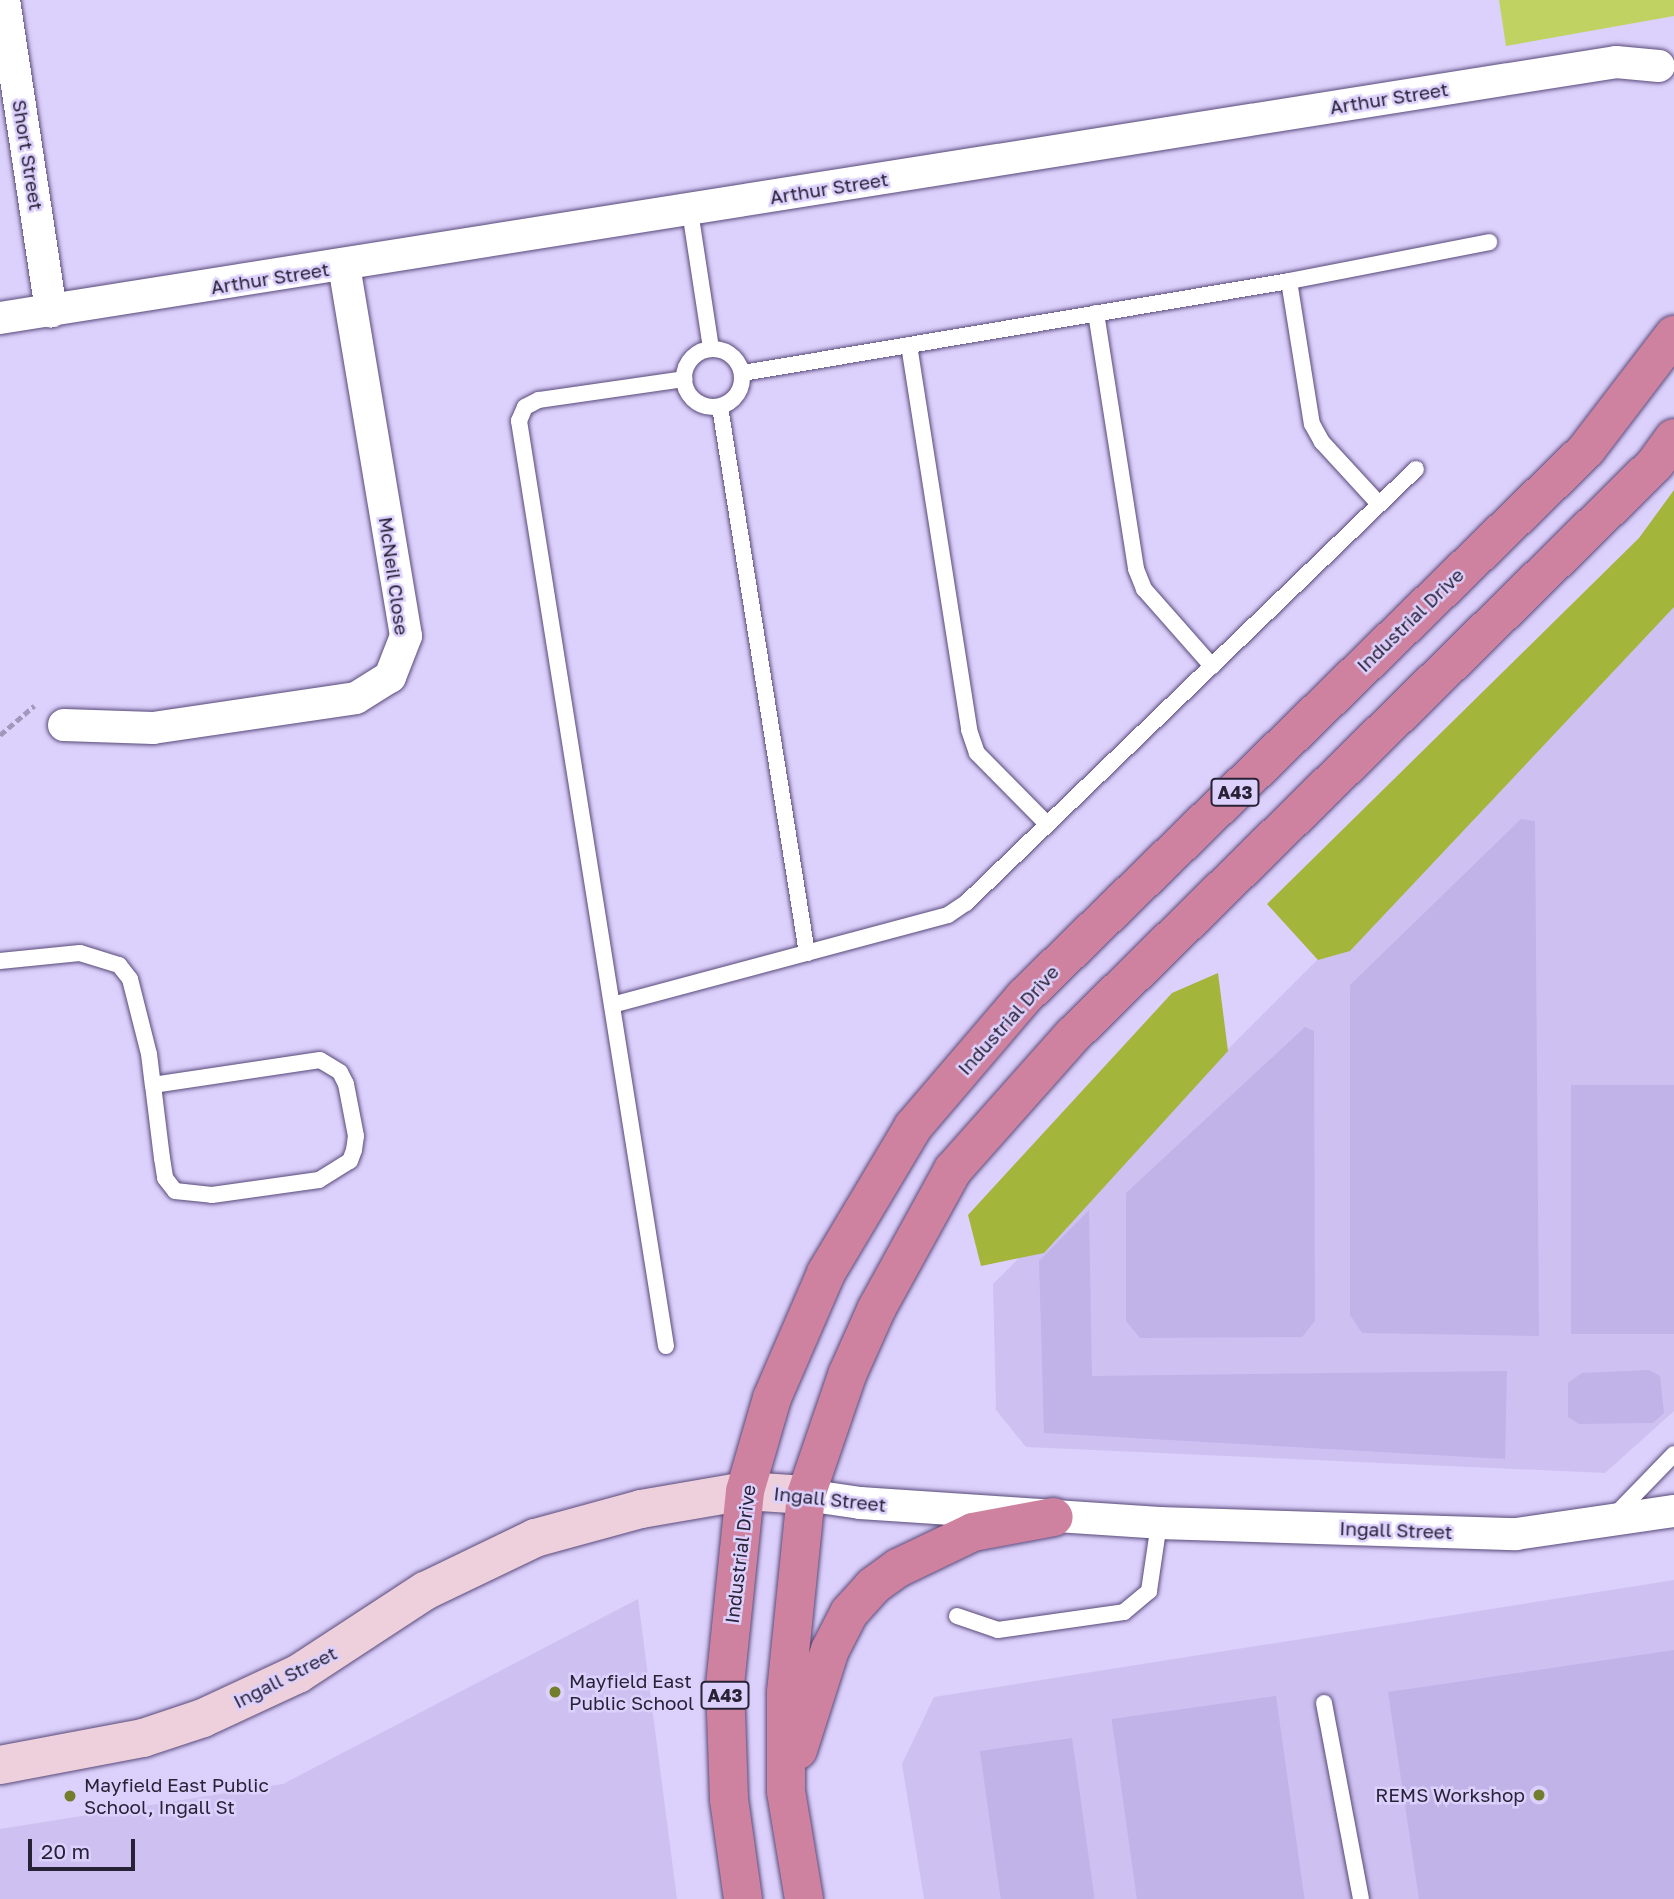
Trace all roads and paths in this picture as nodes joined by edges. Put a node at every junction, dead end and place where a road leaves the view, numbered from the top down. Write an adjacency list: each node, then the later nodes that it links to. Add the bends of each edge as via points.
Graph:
1 (4, 0): 7 (street, Short Street)
2 (1659, 66): 3 (street, Arthur Street, via 1616,62)
3 (690, 211): 5 (street, Arthur Street); 12 (lane)
4 (1489, 243): 6 (lane)
5 (344, 267): 7 (street, Arthur Street); 20 (street, McNeil Close, via 406,636 390,677 356,698 153,728)
6 (1289, 281): 8 (lane); 18 (lane, via 1312,424 1322,442)
7 (51, 310): 9 (street, Arthur Street)
8 (1096, 313): 11 (lane); 19 (lane, via 1136,569 1144,589)
9 (0, 318)
10 (1674, 335): 28 (highway, Industrial Drive / A43, via 1586,450 1025,996 913,1127 826,1273 772,1398)
11 (909, 345): 13 (lane); 21 (lane, via 969,730 976,753)
12 (711, 348): 13 (lane, via 729,353); 14 (lane, via 689,361)
13 (743, 373): 15 (lane, via 735,398)
14 (684, 379): 15 (lane, via 695,401); 24 (lane, via 539,400 525,407 519,421)
15 (720, 407): 22 (lane)
16 (1674, 438): 29 (highway, via 1655,464 1073,1035 953,1170 877,1308 847,1375)
17 (1416, 469): 18 (lane)
18 (1379, 504): 19 (lane)
19 (1212, 666): 21 (lane)
20 (64, 725)
21 (1047, 824): 22 (lane, via 948,915)
22 (807, 953): 24 (lane)
23 (0, 961): 25 (lane, via 80,953 119,965 130,979 138,1007)
24 (612, 1005): 26 (lane)
25 (153, 1085): 25 (lane, via 165,1178 175,1191 188,1196 319,1180 350,1161 354,1150 356,1136 346,1084 331,1064 320,1060)
26 (666, 1346)
27 (1674, 1454): 32 (lane)
28 (745, 1491): 29 (main road, Ingall Street); 36 (main road, Ingall Street, via 641,1509 535,1538 425,1591 298,1674 203,1718 143,1738); 38 (highway, Industrial Drive / A43, via 725,1685 729,1799)
29 (806, 1495): 31 (street, Ingall Street); 37 (highway, via 786,1692)
30 (1674, 1511): 32 (street, Ingall Street)
31 (1054, 1517): 33 (street, Ingall Street); 37 (highway, via 974,1532 898,1568 873,1586 849,1613 830,1650)
32 (1610, 1520): 33 (street, Ingall Street, via 1516,1534)
33 (1158, 1523): 34 (lane, via 1149,1591 1124,1612 998,1630)
34 (957, 1616)
35 (1324, 1703): 40 (lane)
36 (0, 1765)
37 (786, 1791): 39 (highway)
38 (743, 1899)
39 (804, 1899)
40 (1361, 1899)

